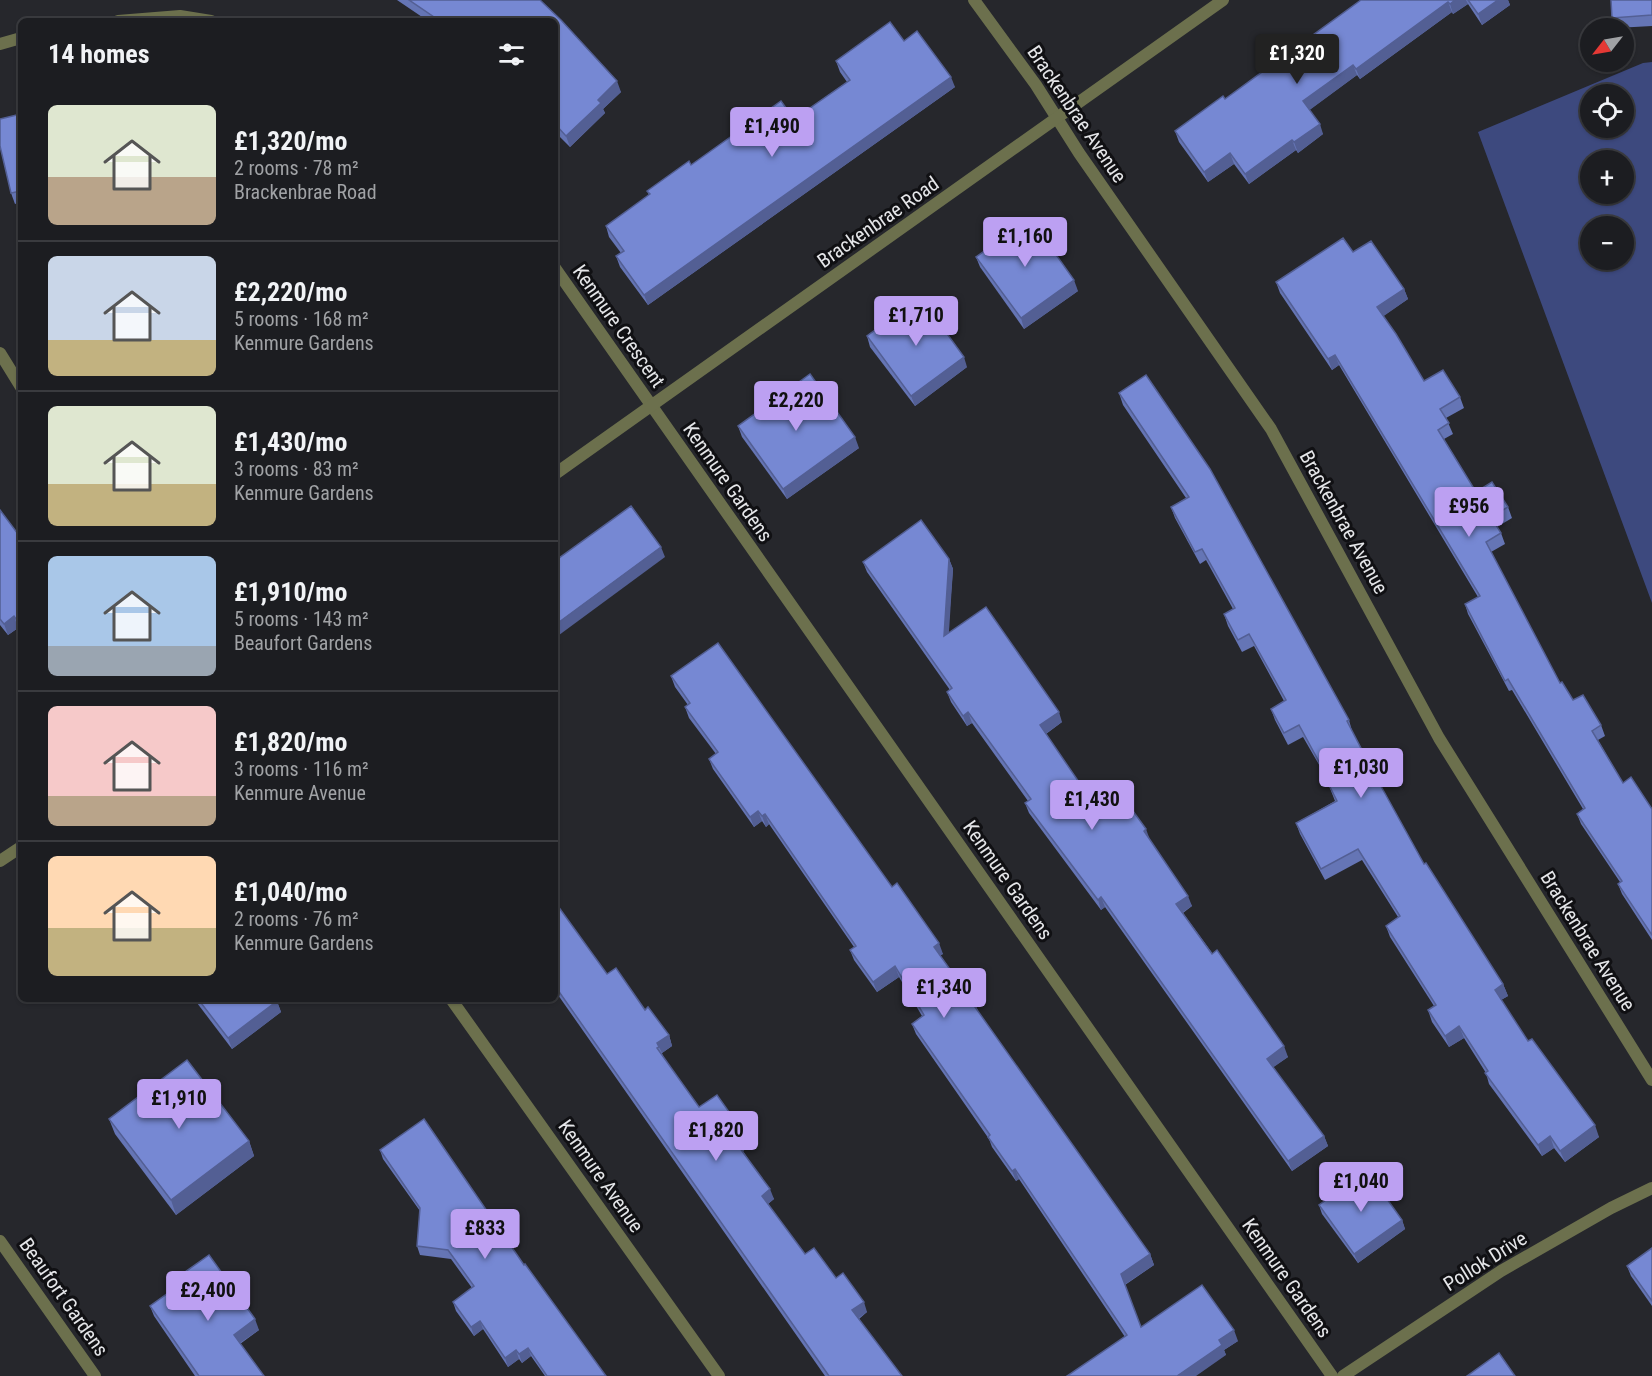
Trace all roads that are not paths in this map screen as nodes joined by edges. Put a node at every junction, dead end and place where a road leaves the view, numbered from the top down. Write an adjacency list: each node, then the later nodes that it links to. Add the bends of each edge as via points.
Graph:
1 (975, 0): 7 (street, Brackenbrae Avenue)
2 (1223, 0): 7 (street, Brackenbrae Road)
3 (149, 18): 4 (street)
4 (196, 18)
5 (18, 39): 6 (street)
6 (0, 44)
7 (1058, 119): 11 (street, Brackenbrae Road); 16 (street, Brackenbrae Avenue, via 1271,429 1440,738)
8 (558, 272): 11 (street, Kenmure Crescent)
9 (0, 353): 10 (street)
10 (18, 382)
11 (651, 406): 12 (street, Brackenbrae Road); 21 (street, Kenmure Gardens)
12 (558, 472)
13 (18, 849): 14 (street)
14 (0, 861)
15 (453, 1002): 20 (street, Kenmure Avenue)
16 (1652, 1080)
17 (1652, 1188): 22 (street, Pollok Drive, via 1502,1271)
18 (0, 1241): 19 (street, Beaufort Gardens)
19 (95, 1376)
20 (719, 1376)
21 (1332, 1376)
22 (1343, 1376)

